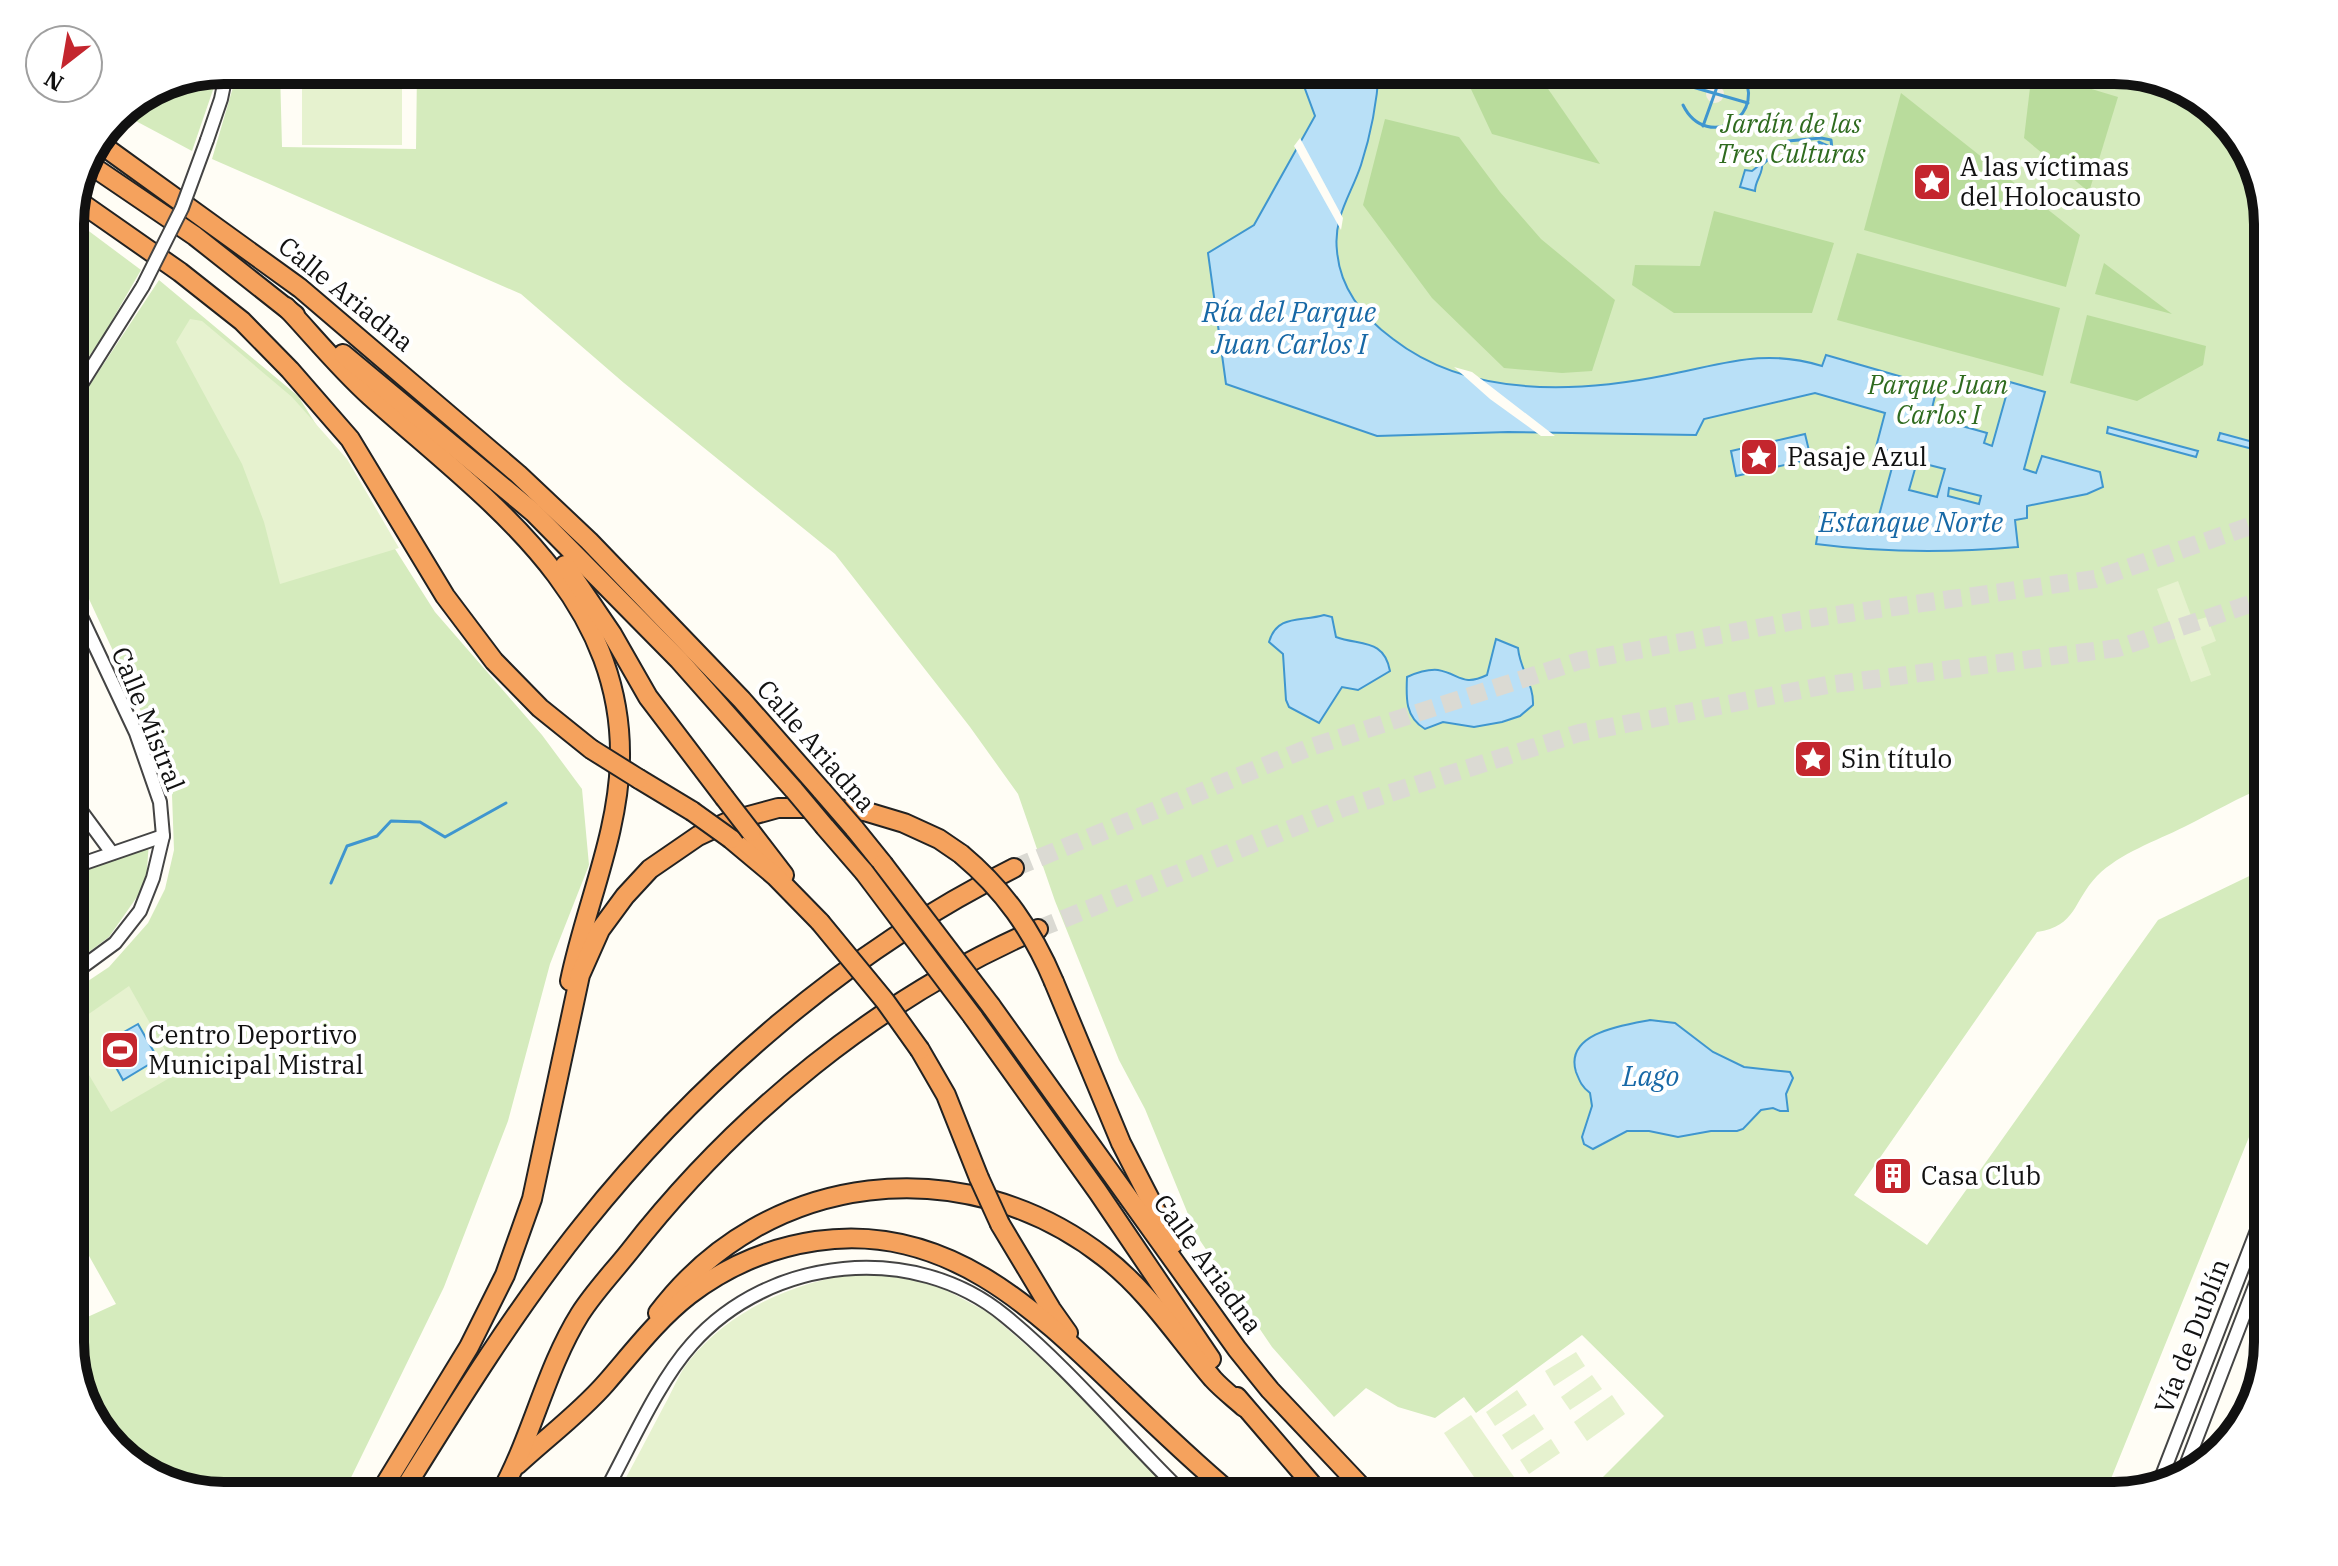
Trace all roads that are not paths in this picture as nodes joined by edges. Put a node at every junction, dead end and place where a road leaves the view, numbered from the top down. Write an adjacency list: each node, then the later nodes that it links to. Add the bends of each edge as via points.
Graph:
1 (224, 84): 6 (street, bridge, via 182,208 143,286)
2 (107, 148): 20 (highway, Calle Ariadna, bridge, via 300,288 518,474 742,700 883,864)
3 (96, 169): 5 (highway, Calle Ariadna)
4 (86, 206): 14 (highway, bridge, via 242,321 290,370 350,439 445,596 494,661 540,708 591,749 731,839)
5 (286, 307): 7 (highway, Calle Ariadna); 17 (highway, via 366,392 531,542 571,595 608,674 620,756 616,806 575,954)
6 (84, 380)
7 (417, 415): 14 (highway, bridge, via 533,528 570,572 648,697); 23 (highway, Calle Ariadna, bridge, via 533,512 605,583 864,872 1098,1192)
8 (84, 623): 10 (street, Calle Mistral, via 136,733 160,802)
9 (84, 815): 11 (street)
10 (163, 836): 11 (street); 16 (street, Calle Mistral, via 140,911 115,943)
11 (112, 853): 12 (street)
12 (84, 863)
13 (1014, 868): 28 (highway, via 903,933 820,991 691,1104 631,1167 533,1291)
14 (820, 922): 22 (highway, bridge, via 920,1050 946,1095 1000,1224)
15 (1038, 929): 25 (highway, via 936,981 840,1045 725,1141 580,1313)
16 (84, 966)
17 (548, 1122): 20 (highway, bridge, via 580,975 600,930 650,869 730,821 778,808 864,811 939,839 994,884 1023,919 1121,1143); 27 (highway, via 532,1199 505,1275 469,1347)
18 (2254, 1238): 26 (street, Vía de Dublín)
19 (2254, 1288): 24 (street, Vía de Dublín)
20 (1203, 1303): 34 (highway, Calle Ariadna, via 1270,1390)
21 (639, 1342): 22 (highway, via 687,1297 731,1268 797,1244 858,1238 935,1252 971,1268 999,1284); 23 (highway, via 686,1278 750,1229 831,1198 898,1187 930,1189 996,1199 1072,1233 1134,1282 1215,1381); 25 (highway, via 604,1385)
22 (1089, 1361): 32 (highway)
23 (1244, 1407): 33 (highway, Calle Ariadna)
24 (2188, 1461)
25 (517, 1465): 29 (highway)
26 (2163, 1472)
27 (387, 1482)
28 (409, 1482)
29 (507, 1482)
30 (611, 1482): 31 (street, via 677,1363 703,1331 774,1285 857,1266 936,1278 1004,1315)
31 (1172, 1482)
32 (1218, 1482)
33 (1310, 1482)
34 (1357, 1482)

